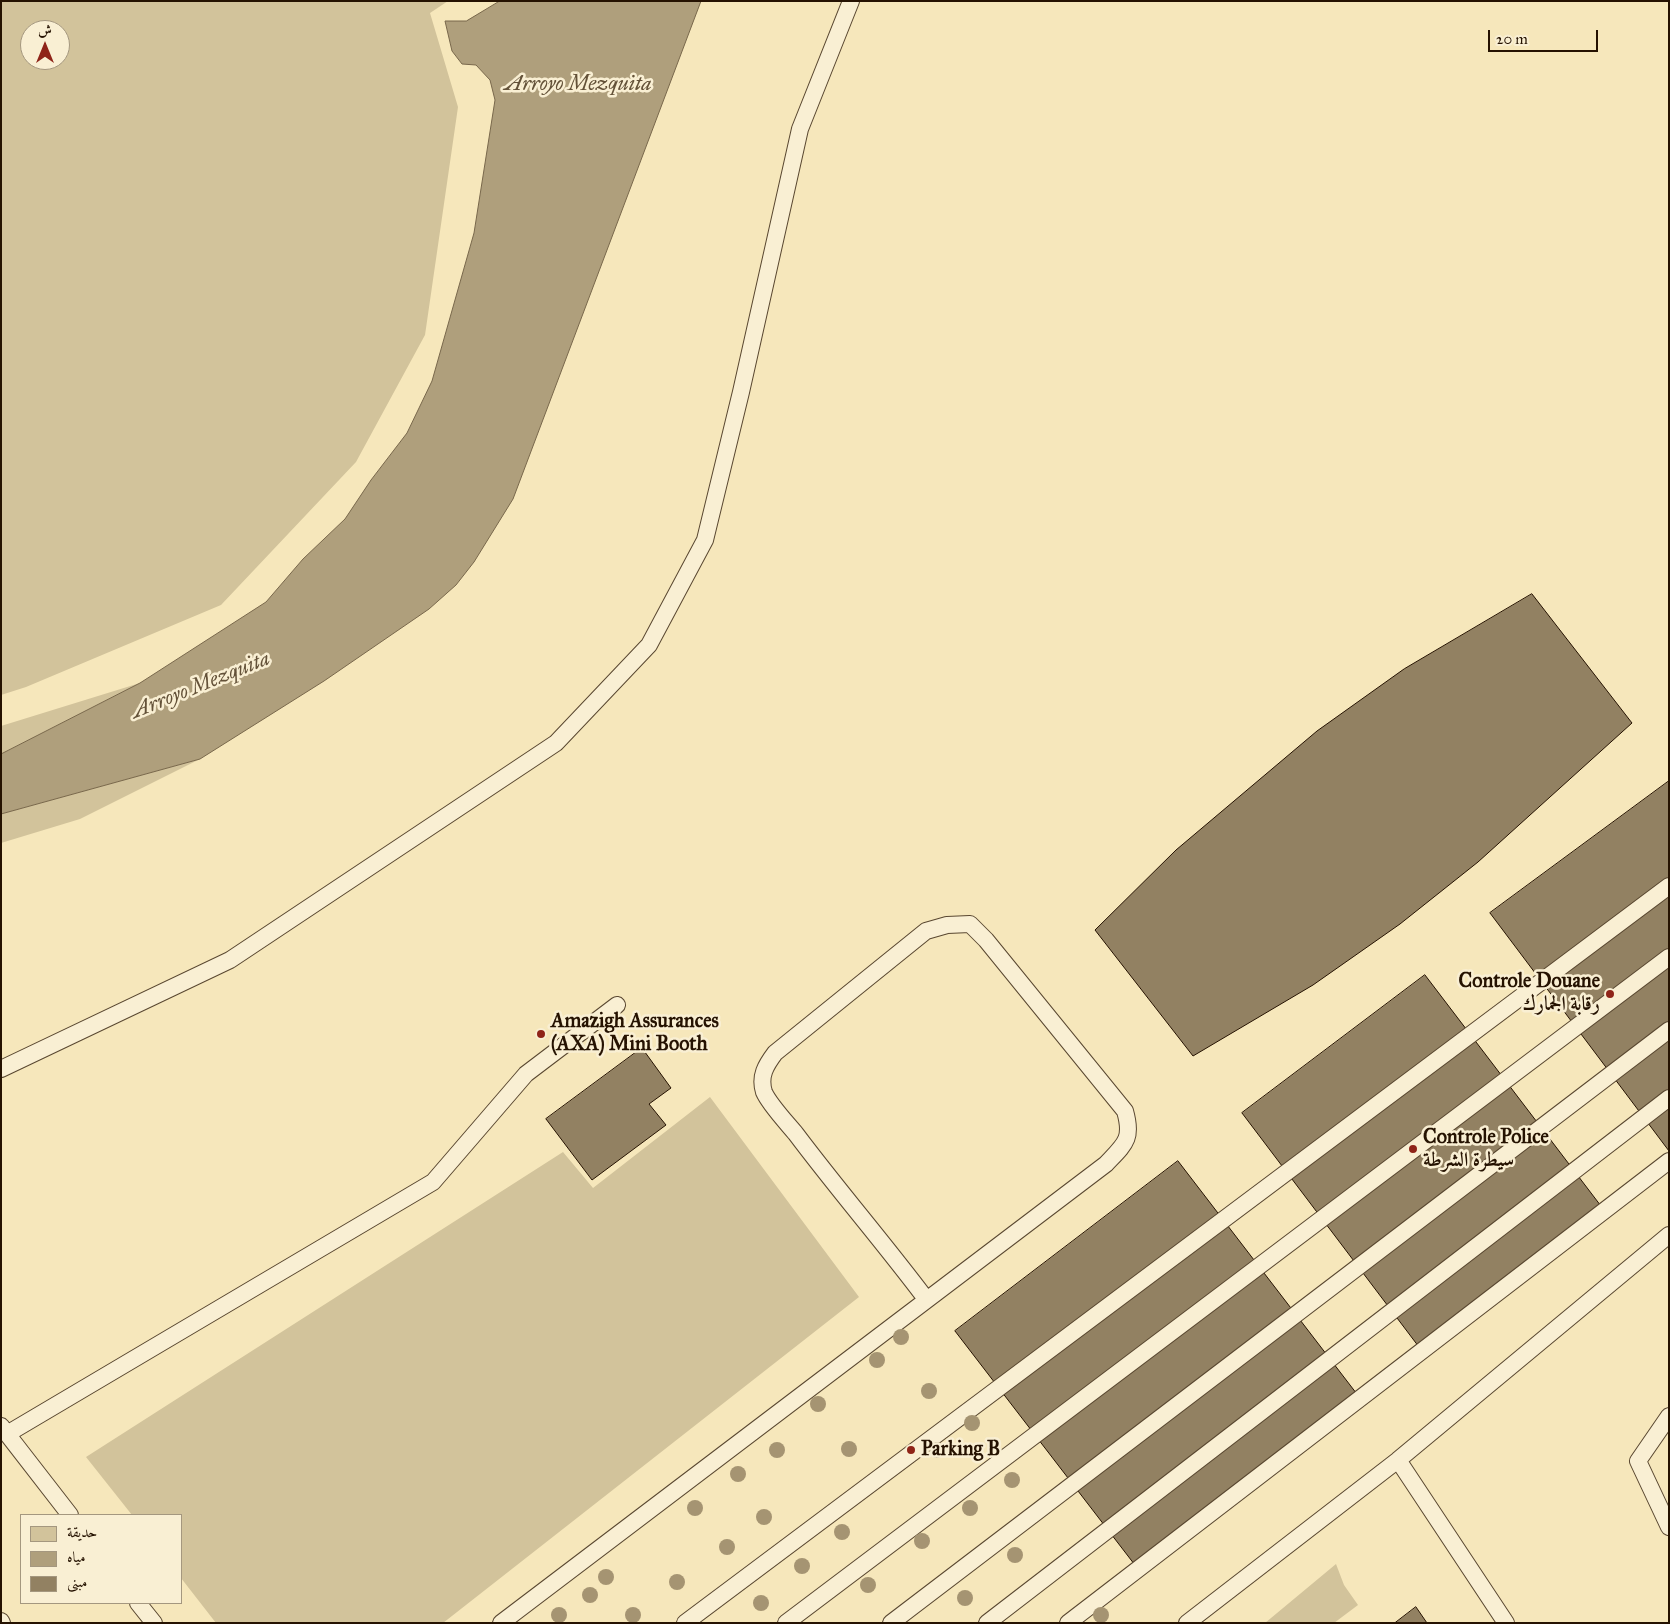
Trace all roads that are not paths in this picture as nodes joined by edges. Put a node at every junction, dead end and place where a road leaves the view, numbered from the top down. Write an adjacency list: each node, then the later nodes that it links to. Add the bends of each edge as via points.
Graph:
1 (850, 1): 6 (lane, via 800,129 705,540 649,645 556,744 230,960)
2 (1669, 886): 19 (lane)
3 (1669, 957): 20 (lane)
4 (617, 1006): 12 (lane, via 526,1074 433,1182)
5 (1669, 1030): 21 (lane)
6 (1, 1069)
7 (1669, 1098): 22 (lane)
8 (1669, 1161): 23 (lane)
9 (1667, 1239): 13 (lane)
10 (926, 1299): 10 (lane, via 882,1239 764,1093 762,1078 775,1053 926,931 947,925 970,924 1125,1111 1130,1128 1124,1145 1106,1164); 18 (lane)
11 (1669, 1416): 15 (lane, via 1638,1461)
12 (4, 1430): 14 (lane)
13 (1398, 1460): 24 (lane); 25 (lane)
14 (69, 1514)
15 (1669, 1527)
16 (139, 1604): 17 (lane)
17 (154, 1623)
18 (501, 1623)
19 (685, 1623)
20 (786, 1623)
21 (891, 1623)
22 (987, 1623)
23 (1068, 1623)
24 (1188, 1623)
25 (1506, 1623)

